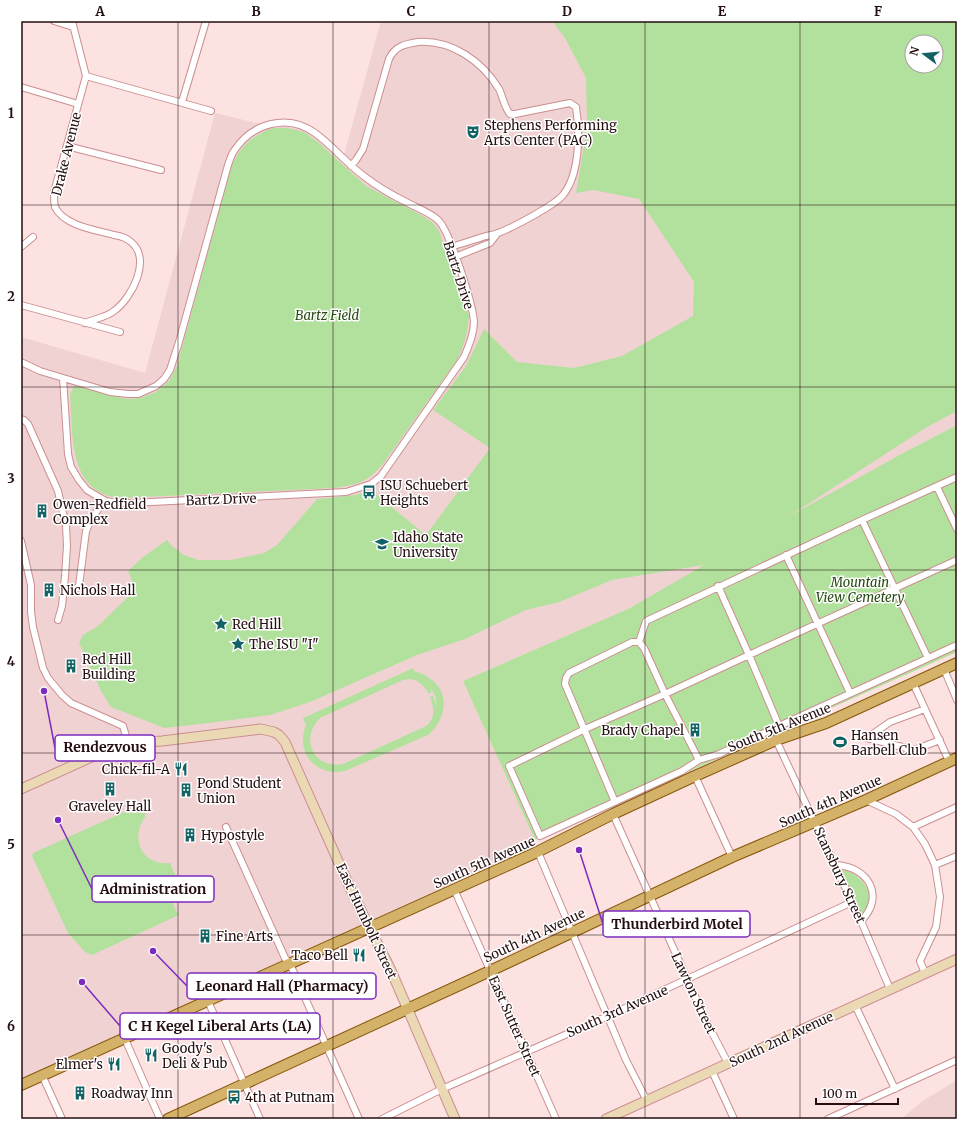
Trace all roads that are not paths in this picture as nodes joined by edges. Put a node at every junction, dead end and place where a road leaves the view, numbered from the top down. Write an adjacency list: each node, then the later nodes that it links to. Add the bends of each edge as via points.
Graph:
1 (54, 21): 3 (street)
2 (206, 21): 6 (street)
3 (72, 24): 4 (street)
4 (86, 76): 6 (street); 7 (street, Drake Avenue)
5 (21, 87): 7 (street)
6 (182, 102): 8 (street)
7 (78, 104): 9 (street, Drake Avenue)
8 (211, 111)
9 (67, 146): 11 (street); 18 (street, Drake Avenue, via 54,192 55,206 61,216 72,223 131,241 138,249 140,262 139,276 131,292 114,311)
10 (351, 166): 12 (street, via 363,148 392,53 400,46 422,42 460,50 485,69 501,93 510,114 570,103 576,107 577,153 568,189 555,202); 15 (street, Bartz Drive, via 376,185 438,221); 21 (street, Bartz Drive, via 319,136 301,126 277,122 264,125 253,132 234,151 228,164 179,342 170,370 164,379 147,391 128,394)
11 (161, 170)
12 (497, 234): 15 (street); 16 (street, via 490,243)
13 (33, 237): 14 (street)
14 (21, 247)
15 (451, 247): 16 (street, Bartz Drive)
16 (455, 257): 25 (street, Bartz Drive, via 474,322 470,344 453,374 381,476 371,484 346,492 314,495 132,503)
17 (21, 305): 18 (street)
18 (86, 323): 19 (street)
19 (120, 332)
20 (21, 362): 21 (street, Bartz Drive)
21 (63, 378): 25 (street, Bartz Drive, via 71,467 87,490)
22 (21, 419): 33 (street, via 28,424 58,491 66,526)
23 (957, 477): 24 (street)
24 (937, 487): 26 (street); 27 (street)
25 (104, 500): 33 (street, via 86,531 79,586 70,592)
26 (862, 520): 29 (street); 32 (street)
27 (957, 529)
28 (21, 541): 51 (street, via 31,585 33,628 43,668 56,688 71,703 123,726)
29 (786, 555): 31 (street); 35 (street)
30 (957, 560): 32 (street)
31 (718, 586): 36 (street, via 646,621); 38 (street)
32 (894, 588): 35 (street); 39 (street)
33 (64, 592): 34 (street)
34 (58, 620)
35 (818, 623): 38 (street); 43 (street)
36 (639, 642): 44 (street); 48 (street, via 632,642 569,673 566,684)
37 (957, 645): 39 (street)
38 (748, 655): 44 (street); 47 (street)
39 (928, 658): 43 (street)
40 (957, 663): 41 (main road, South 5th Avenue)
41 (944, 669): 42 (main road, South 5th Avenue); 45 (street)
42 (913, 683): 46 (street); 49 (main road, South 5th Avenue, via 826,723)
43 (850, 693): 47 (street)
44 (665, 694): 48 (street); 53 (street)
45 (957, 700)
46 (924, 708): 50 (street); 50 (street, via 890,722 867,738 914,750)
47 (780, 726): 53 (street, via 719,754)
48 (585, 729): 57 (street); 57 (street, via 509,766 540,836)
49 (776, 740): 54 (main road, South 5th Avenue); 60 (street, Stansbury Street)
50 (940, 740): 52 (street)
51 (125, 743): 55 (street); 72 (street, East Humbolt Street, via 253,729 270,730 279,735 285,742)
52 (953, 759): 56 (main road, South 4th Avenue)
53 (699, 760): 57 (street, via 682,771)
54 (695, 776): 59 (main road, South 5th Avenue); 65 (street)
55 (21, 789)
56 (866, 800): 60 (main road, South 4th Avenue); 62 (street, via 896,814)
57 (615, 802)
58 (957, 807): 62 (street)
59 (613, 814): 63 (main road, South 5th Avenue); 69 (street, Lawton Street)
60 (815, 822): 65 (main road, South 4th Avenue); 66 (street, Stansbury Street)
61 (226, 827): 75 (street)
62 (913, 828): 67 (street, via 925,844)
63 (538, 852): 68 (main road, South 5th Avenue); 73 (street)
64 (957, 856): 67 (street)
65 (732, 857): 69 (main road, South 4th Avenue)
66 (835, 865): 70 (street, Stansbury Street); 71 (street, via 852,867 866,878 871,887 872,906)
67 (935, 865): 77 (street, via 940,897 936,927 920,961)
68 (454, 889): 72 (main road, South 5th Avenue); 76 (street, East Sutter Street)
69 (650, 895): 73 (main road, South 4th Avenue); 78 (street, Lawton Street)
70 (852, 902): 71 (street, Stansbury Street); 78 (street, South 3rd Avenue)
71 (861, 921): 79 (street, Stansbury Street)
72 (368, 928): 75 (main road, South 5th Avenue); 82 (street, East Humbolt Street, via 390,968)
73 (572, 932): 76 (main road, South 4th Avenue); 83 (street)
74 (957, 959): 77 (street, South 2nd Avenue)
75 (290, 964): 80 (main road, South 5th Avenue); 85 (street)
76 (490, 971): 82 (main road, South 4th Avenue); 86 (street, East Sutter Street)
77 (926, 973): 79 (street, South 2nd Avenue)
78 (688, 979): 83 (street, South 3rd Avenue); 88 (street, Lawton Street)
79 (890, 989): 81 (street, South 2nd Avenue)
80 (208, 1001): 84 (main road, South 5th Avenue); 91 (street)
81 (855, 1005): 88 (street, South 2nd Avenue); 94 (street)
82 (408, 1009): 85 (main road, South 4th Avenue); 93 (street, East Humbolt Street)
83 (608, 1016): 86 (street, South 3rd Avenue); 95 (street)
84 (125, 1039): 90 (main road, South 5th Avenue); 97 (street)
85 (327, 1046): 91 (main road, South 4th Avenue); 100 (street)
86 (526, 1052): 93 (street, South 3rd Avenue); 103 (street, East Sutter Street)
87 (957, 1060): 94 (street)
88 (728, 1063): 89 (street, South 2nd Avenue)
89 (712, 1071): 95 (street, South 2nd Avenue); 105 (street)
90 (42, 1075): 92 (main road, South 5th Avenue); 96 (street)
91 (244, 1083): 98 (main road, South 4th Avenue); 99 (street)
92 (21, 1085)
93 (442, 1089): 101 (street, South 3rd Avenue); 102 (street, East Humbolt Street)
94 (895, 1089): 106 (street)
95 (647, 1101): 104 (street, South 2nd Avenue)
96 (62, 1119)
97 (160, 1119)
98 (168, 1119)
99 (260, 1119)
100 (359, 1119)
101 (382, 1119)
102 (455, 1119)
103 (556, 1119)
104 (606, 1119)
105 (734, 1119)
106 (828, 1119)

